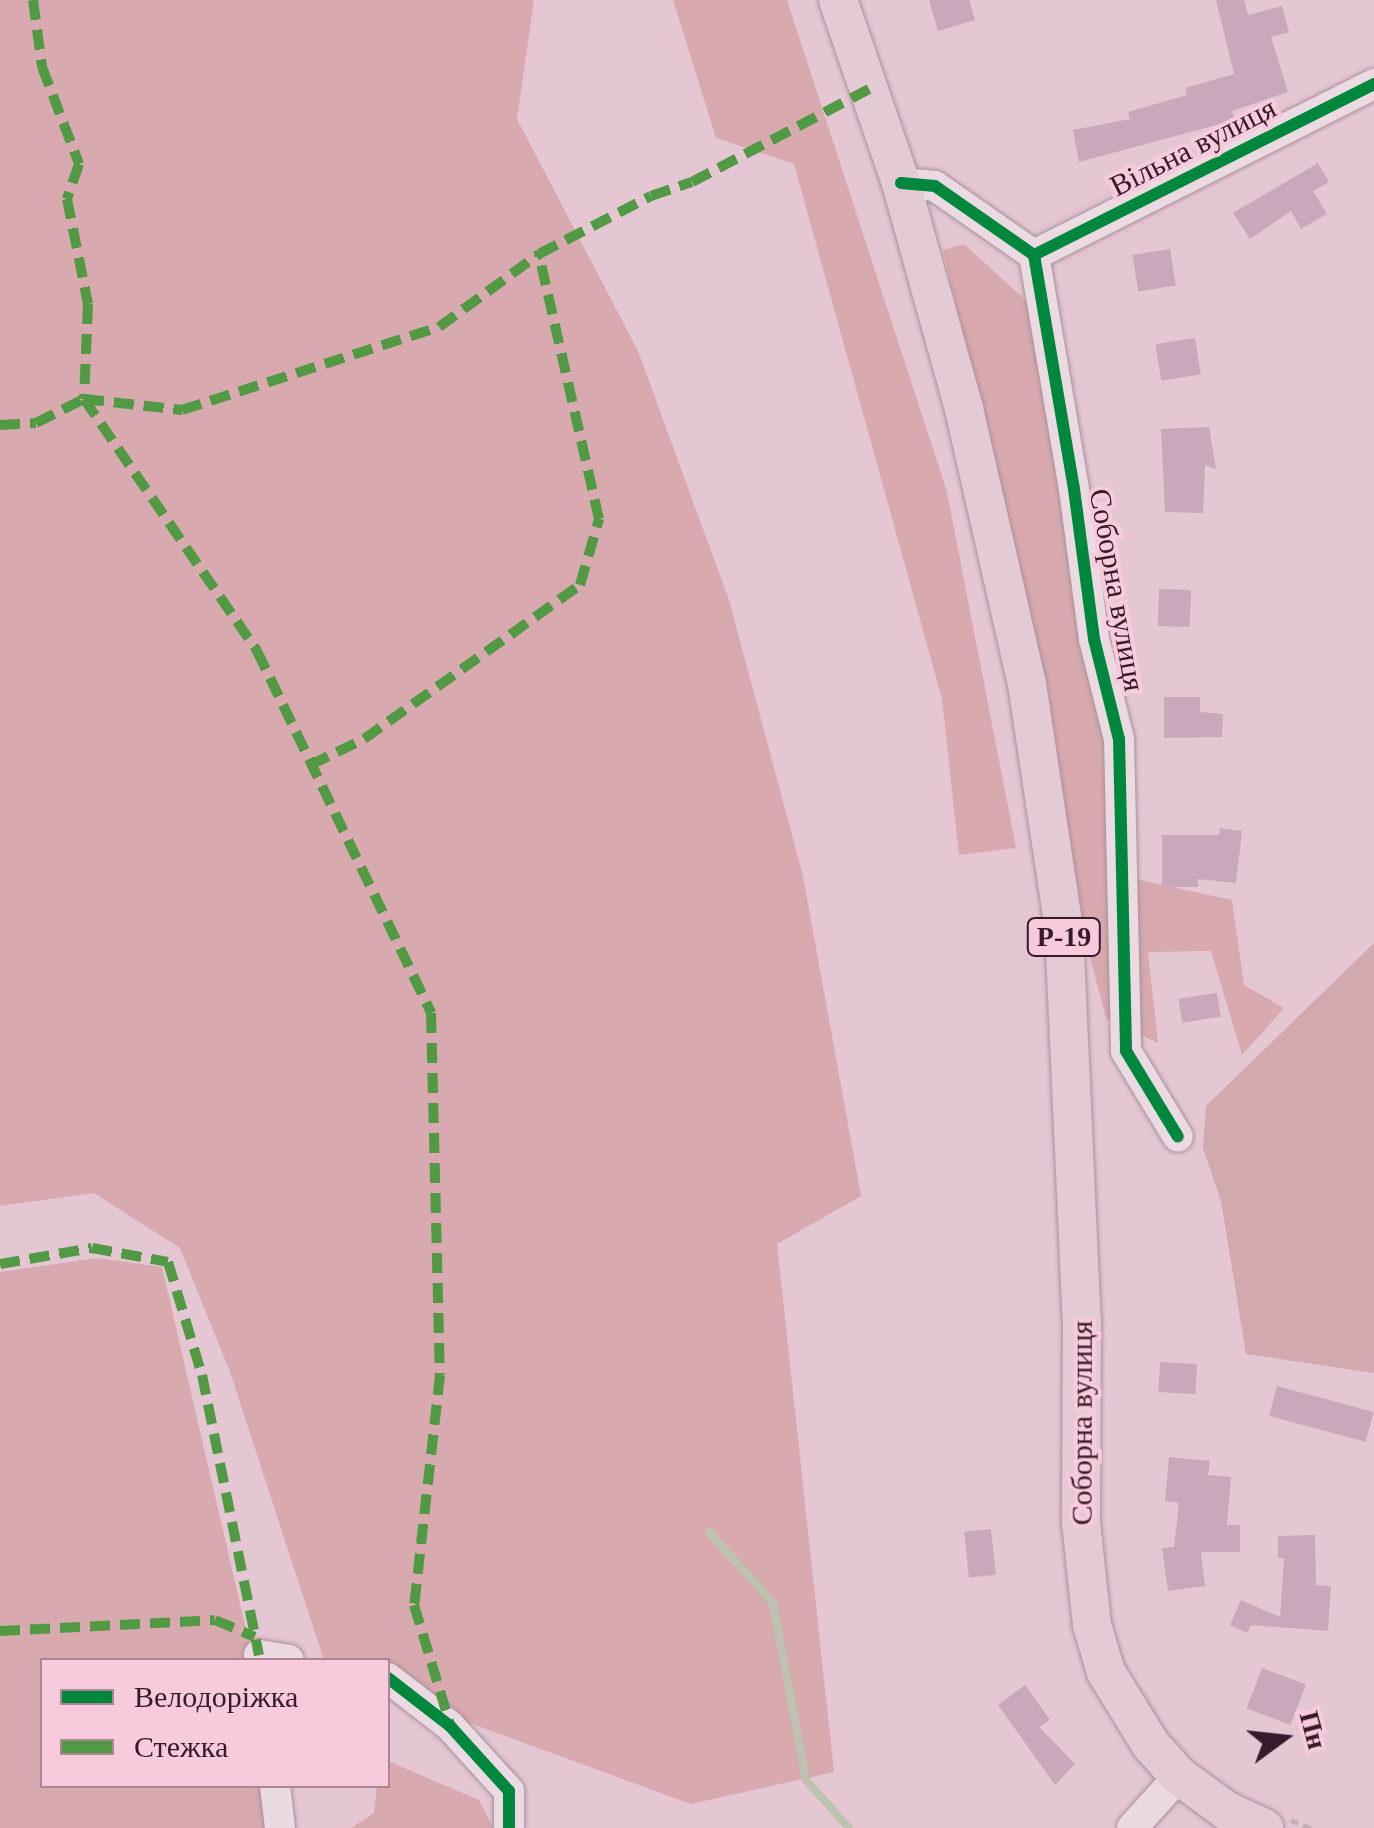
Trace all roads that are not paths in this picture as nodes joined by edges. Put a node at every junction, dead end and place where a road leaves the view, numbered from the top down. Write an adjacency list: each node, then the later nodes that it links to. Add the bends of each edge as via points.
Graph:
1 (838, 0): 3 (main road, Соборна вулиця / Р-19)
2 (1374, 84): 4 (street, Вільна вулиця)
3 (902, 183): 4 (street, via 935,186); 7 (main road, Соборна вулиця / Р-19, via 964,409 1027,684 1064,930 1082,1320 1080,1522 1092,1625 1125,1708)
4 (1034, 256): 5 (street, Соборна вулиця, via 1094,639 1120,739 1126,1051)
5 (1178, 1136)
6 (390, 1680): 11 (street, via 450,1726 510,1791)
7 (1178, 1776): 9 (main road, Соборна вулиця / Р-19, via 1227,1810); 12 (street)
8 (275, 1788): 10 (street)
9 (1276, 1823)
10 (280, 1828)
11 (509, 1828)
12 (1132, 1828)

